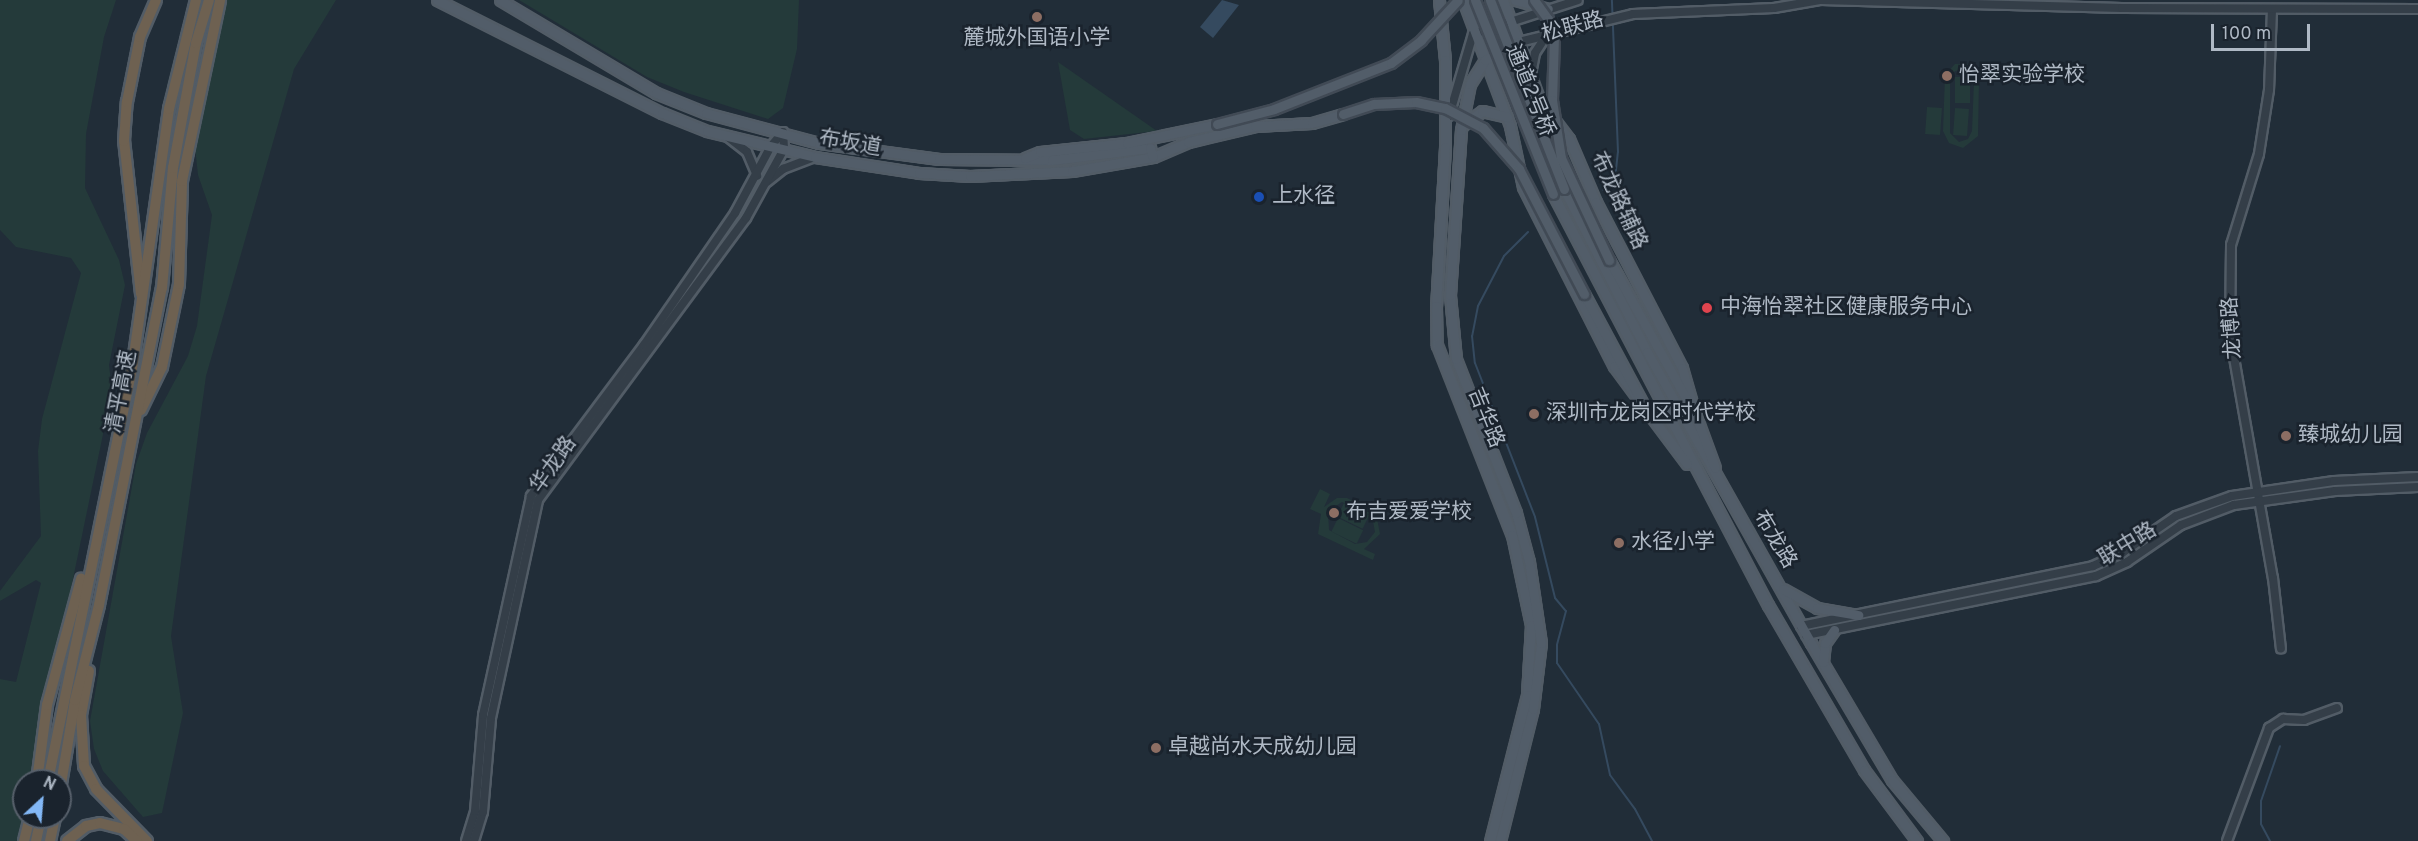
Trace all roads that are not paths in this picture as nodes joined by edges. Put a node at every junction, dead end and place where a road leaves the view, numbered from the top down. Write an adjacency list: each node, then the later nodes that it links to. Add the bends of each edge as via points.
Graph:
1 (156, 0): 39 (highway, via 140,37 126,102 124,141)
2 (195, 0): 39 (highway, 清平高速, via 169,110 151,222)
3 (209, 0): 41 (highway, 清平高速, via 196,43 172,168 164,278)
4 (220, 0): 41 (highway, via 182,181 181,270 165,352 157,382)
5 (437, 0): 28 (main road, 布坂道, via 662,113)
6 (500, 0): 27 (main road, 布坂道, via 656,93 706,113)
7 (1439, 0): 30 (main road, 吉华路, via 1445,60)
8 (1458, 0): 34 (main road, bridge, via 1415,45 1391,63 1274,109 1137,142 1040,152)
9 (1463, 0): 20 (main road)
10 (1475, 0): 38 (main road, 通道2号桥, bridge)
11 (1490, 0): 37 (main road, 通道2号桥, bridge, via 1564,189)
12 (1503, 0): 19 (main road, 布龙路辅路)
13 (1515, 0): 16 (main road)
14 (1534, 0): 42 (main road, bridge, via 1548,19 1554,37 1552,100 1561,158 1609,260)
15 (1578, 0): 16 (street, 松联路)
16 (1548, 9): 19 (street, 松联路)
17 (2272, 9): 18 (street, 松联路); 21 (street, 松联路, via 1821,0 1774,8 1633,14); 48 (street, 龙博路, via 2269,90 2259,154 2230,253 2230,335)
18 (2418, 9)
19 (1511, 19): 20 (street, 松联路); 22 (main road, 布龙路辅路)
20 (1475, 33): 23 (main road); 30 (street, via 1462,65)
21 (1548, 34): 22 (street, 松联路); 24 (street, via 1535,53)
22 (1519, 42): 23 (main road); 24 (main road, 布龙路辅路)
23 (1485, 60): 25 (main road); 26 (main road, 吉华路, via 1470,84)
24 (1531, 75): 42 (main road, 布龙路辅路, via 1542,105 1569,139 1596,202 1682,368)
25 (1507, 117): 26 (main road, via 1494,111 1478,112); 40 (main road, via 1523,187 1539,222 1614,366)
26 (1461, 130): 67 (main road, 吉华路, via 1450,295 1453,347 1470,401 1516,513 1529,562 1541,643 1533,709)
27 (783, 132): 29 (street, 华龙路); 31 (street); 34 (main road, 布坂道, via 819,142 939,159)
28 (727, 136): 29 (main road, 布坂道); 35 (street, via 747,153)
29 (771, 146): 31 (main road, 布坂道); 35 (street, 华龙路)
30 (1445, 147): 66 (main road, 吉华路, via 1437,345 1512,535 1531,625 1527,695)
31 (784, 149): 33 (main road, 布坂道); 36 (street, 华龙路)
32 (1151, 152): 33 (main road, 布坂道, via 1072,171 970,176); 34 (main road, 布坂道); 40 (main road, 布坂道, bridge, via 1240,130 1312,123 1374,104 1416,102 1445,108 1483,128 1518,169)
33 (815, 157): 36 (street, via 783,169)
34 (1023, 159)
35 (757, 176): 64 (street, 华龙路, via 644,345 531,496 483,715 475,811)
36 (764, 185): 65 (street, 华龙路, via 746,218 538,500 491,718 483,812)
37 (1591, 246): 45 (main road, 布龙路)
38 (1580, 251): 44 (main road, 布龙路)
39 (143, 310): 46 (highway, 清平高速)
40 (1645, 408): 44 (main road)
41 (138, 415): 51 (highway, 清平高速)
42 (1698, 420): 45 (main road)
43 (2418, 477): 48 (street, 联中路, via 2334,481)
44 (1700, 481): 68 (main road, 布龙路, via 1864,770)
45 (1720, 484): 50 (main road, 布龙路)
46 (108, 487): 58 (highway, via 50,693); 59 (highway, 清平高速)
47 (2418, 487): 49 (street, 联中路, via 2344,490)
48 (2258, 492): 49 (street, 龙博路); 52 (street, 联中路, via 2189,510 2122,554 2093,566)
49 (2259, 502): 53 (street, 联中路, via 2194,519 2127,562 2096,576); 55 (street, 龙博路)
50 (1780, 587): 52 (main road, via 1817,608); 54 (main road, 布龙路)
51 (99, 605): 60 (highway, 清平高速, via 75,700); 63 (highway, via 81,715 82,756 96,789)
52 (1858, 615): 54 (street, 联中路)
53 (1834, 630): 54 (street, 联中路); 56 (main road, via 1823,648)
54 (1803, 631): 56 (main road, 布龙路)
55 (2281, 649)
56 (1823, 664): 69 (main road, 布龙路, via 1892,780)
57 (2337, 708): 70 (street, via 2304,720 2283,719 2266,732)
58 (39, 769)
59 (50, 769)
60 (64, 769)
61 (67, 841): 62 (highway, via 86,826 100,823 124,829)
62 (137, 841)
63 (147, 841)
64 (466, 841)
65 (474, 841)
66 (1490, 841)
67 (1500, 841)
68 (1917, 841)
69 (1943, 841)
70 (2227, 841)

